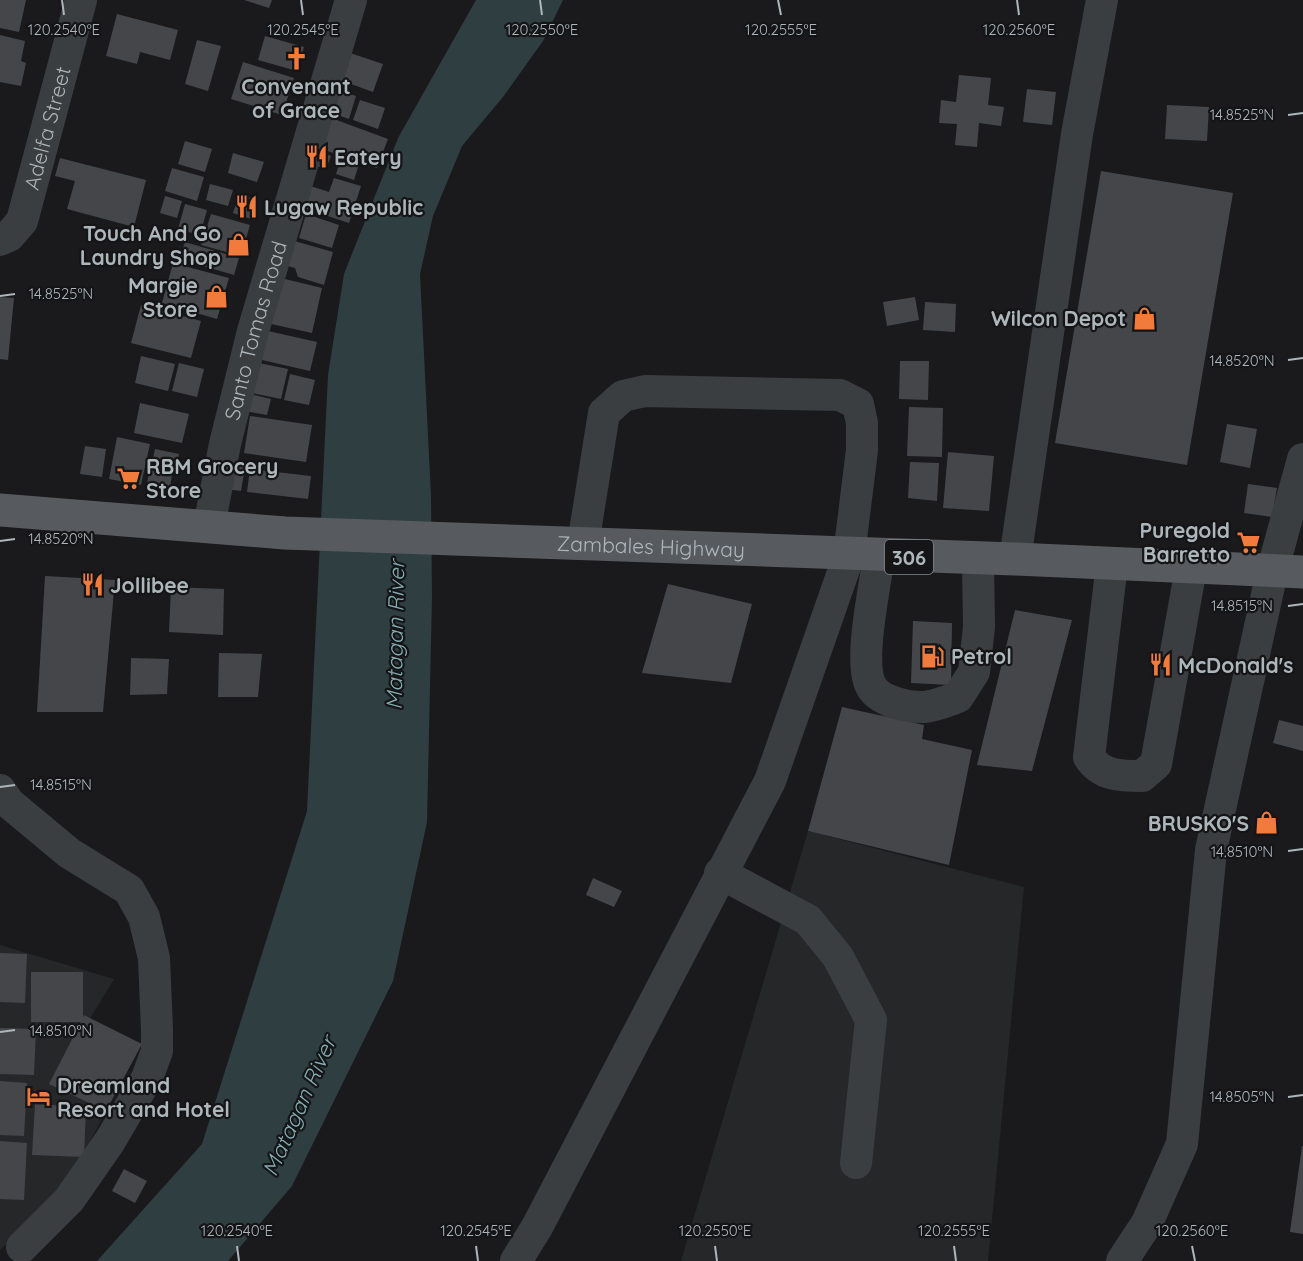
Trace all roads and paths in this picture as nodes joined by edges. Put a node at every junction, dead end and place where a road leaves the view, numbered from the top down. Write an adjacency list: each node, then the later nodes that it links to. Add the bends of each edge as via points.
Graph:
1 (81, 0): 4 (street, Adelfa Street)
2 (351, 0): 7 (street, Santo Tomas Road, via 253,332)
3 (1102, 0): 10 (street, via 1077,134)
4 (11, 231)
5 (1303, 459): 14 (street)
6 (0, 510): 7 (main road, Zambales Highway / 306)
7 (209, 526): 8 (main road, Zambales Highway / 306, via 285,533)
8 (583, 544): 9 (main road, Zambales Highway / 306); 9 (street, via 604,413 623,396 645,391 840,395 858,405 862,423)
9 (864, 555): 11 (main road, Zambales Highway / 306); 11 (street, via 870,686 901,705 924,708 958,698 974,672 979,627); 16 (street, via 770,781)
10 (1015, 559): 11 (main road, Zambales Highway / 306); 12 (main road, Zambales Highway / 306)
11 (978, 560)
12 (1112, 564): 13 (main road, Zambales Highway / 306); 13 (street, via 1089,757 1096,768 1126,776 1142,776 1156,764)
13 (1191, 568): 14 (main road, Zambales Highway / 306)
14 (1288, 572): 20 (street, via 1211,850 1182,1144 1147,1223)
15 (0, 789): 18 (street, via 9,803 69,853 129,890 144,917 153,958 157,1029 156,1051 147,1078 110,1141 69,1200)
16 (720, 873): 17 (street, via 808,920 838,957 871,1020); 19 (street)
17 (856, 1163)
18 (22, 1247)
19 (516, 1261)
20 (1122, 1261)

